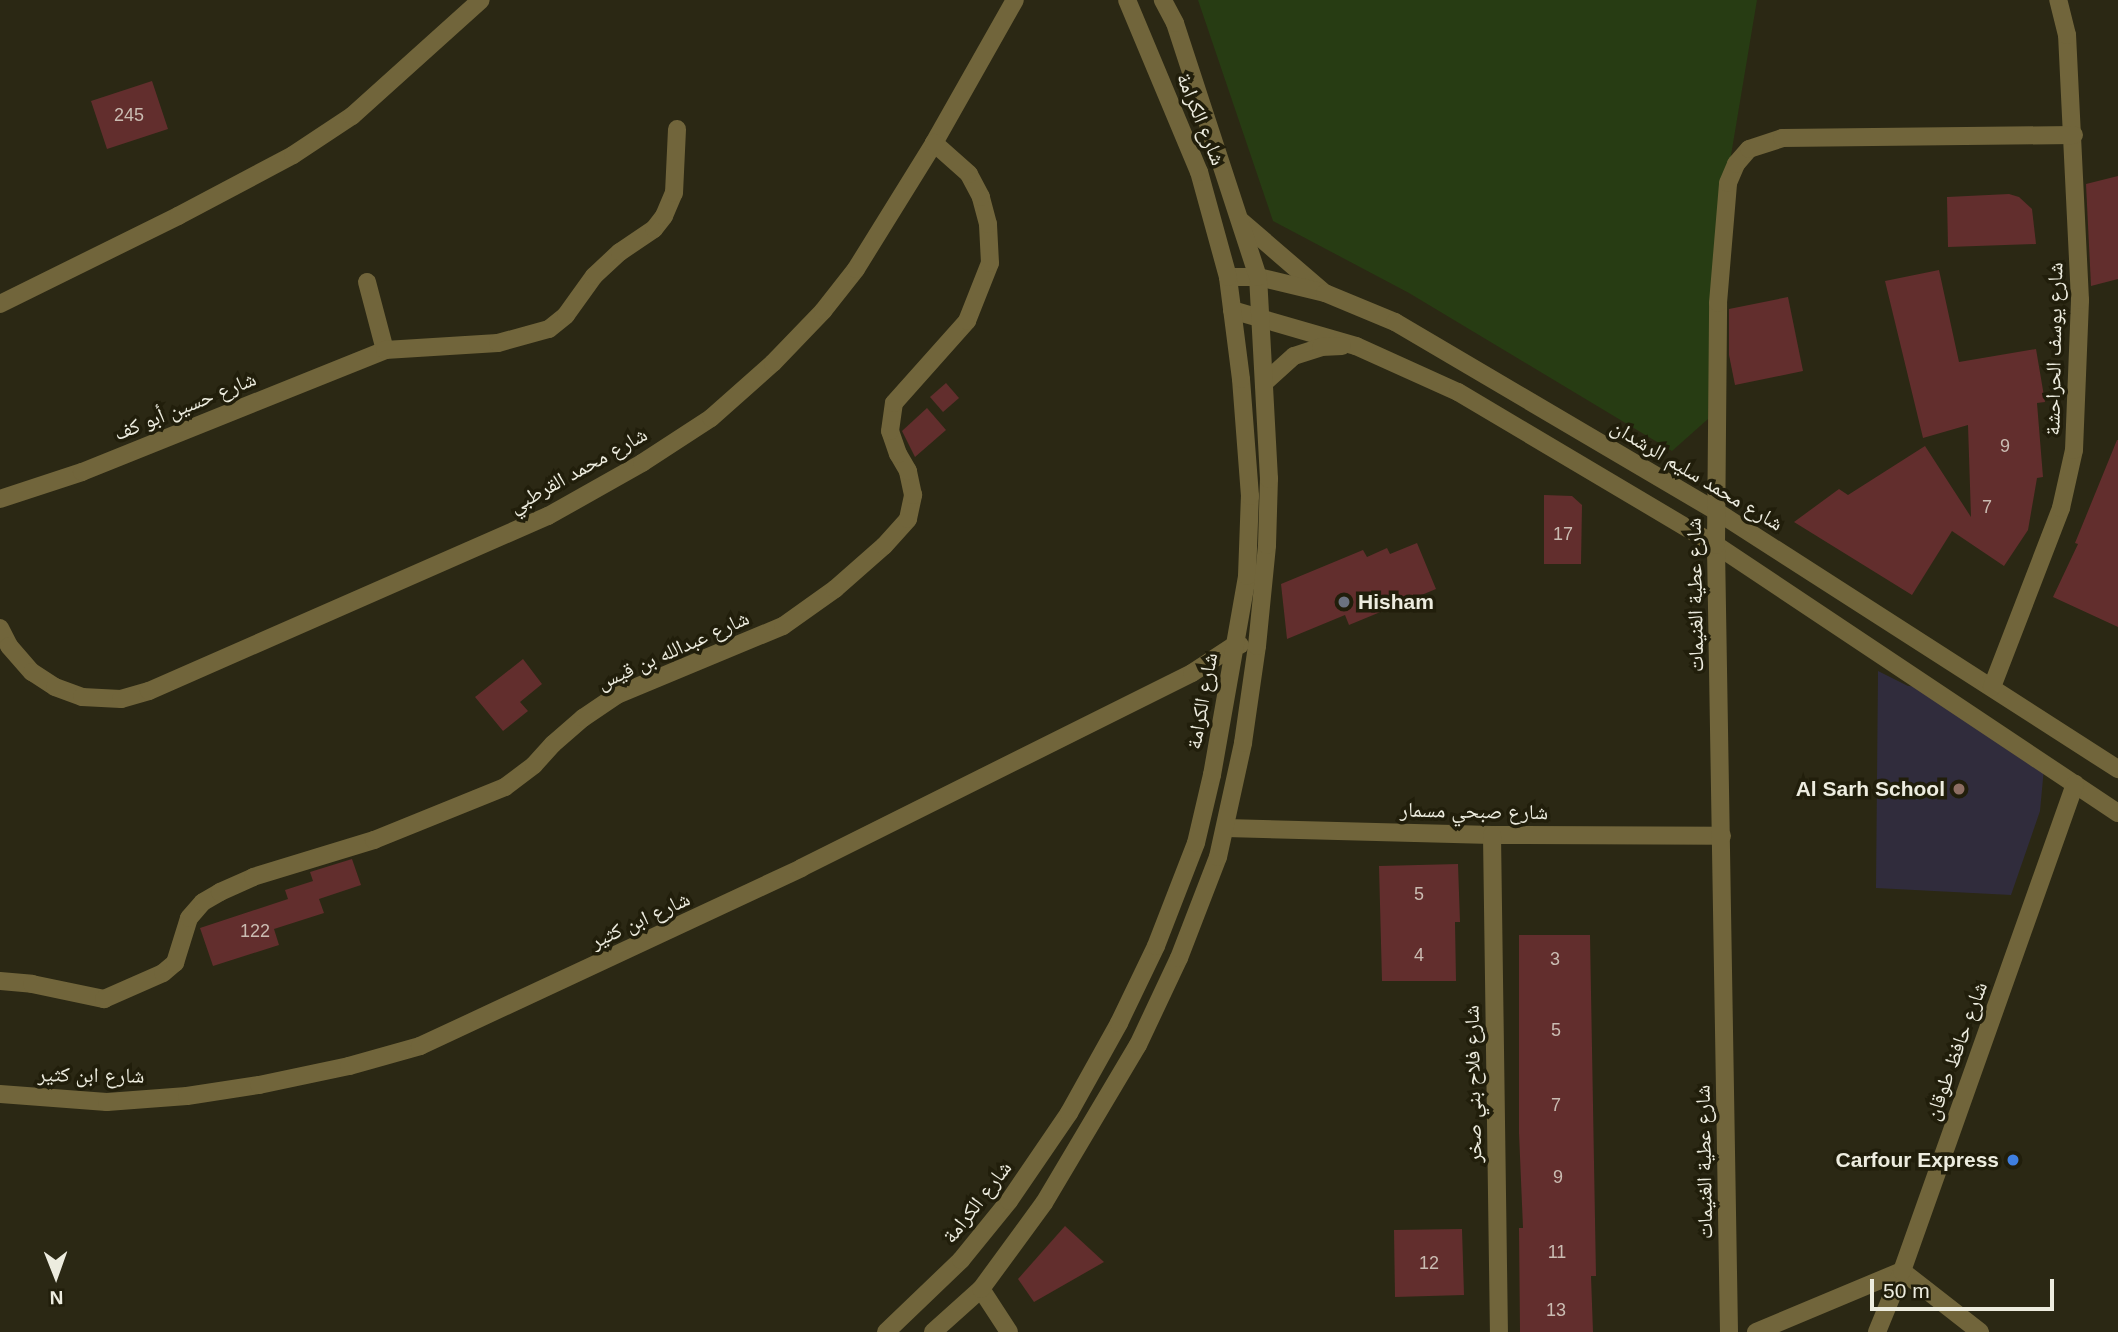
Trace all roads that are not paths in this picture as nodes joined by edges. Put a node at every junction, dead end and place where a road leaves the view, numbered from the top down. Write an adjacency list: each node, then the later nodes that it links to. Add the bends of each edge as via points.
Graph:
1 (481, 0): 14 (street, via 352,116 293,155)
2 (1015, 0): 8 (street, شارع محمد القرطبي)
3 (1127, 0): 10 (street, شارع الكرامة, via 1199,172)
4 (1163, 0): 9 (street, شارع الكرامة, via 1175,23)
5 (2058, 0): 7 (street, شارع يوسف الحراحشة, via 2067,35)
6 (677, 129): 18 (street, شارع حسين أبو كف, via 674,192 664,216 594,275 566,315 550,329 498,343)
7 (2074, 135): 21 (street, شارع عطية الغنيمات, via 1782,138 1749,149 1728,183 1718,321); 26 (street, شارع يوسف الحراحشة, via 2080,300 2074,450 2061,508)
8 (934, 142): 23 (street, شارع محمد القرطبي, via 856,268 773,363 711,418 548,516 149,691 121,699 82,697 55,687 32,671 9,646); 33 (street, شارع عبدالله بن قيس, via 969,174 981,197 988,224 989,263 967,321 894,403 890,431 913,495 908,519 884,546 783,626 617,695 583,718 505,788 374,840 253,877 211,897 189,918 175,963 163,973 104,999)
9 (1241, 221): 11 (street, شارع الكرامة); 13 (street)
10 (1228, 277): 11 (street, شارع محمد سليم الرشدان); 15 (street, شارع الكرامة)
11 (1258, 277): 13 (street, شارع محمد سليم الرشدان); 16 (street, شارع الكرامة)
12 (367, 282): 18 (street)
13 (1325, 293): 21 (street, شارع محمد سليم الرشدان, via 1395,322)
14 (0, 304)
15 (1232, 310): 16 (street); 24 (street, شارع الكرامة, via 1250,496 1247,576)
16 (1260, 316): 17 (street); 19 (street, شارع الكرامة)
17 (1356, 346): 19 (street, via 1304,352); 22 (street, via 1458,392)
18 (384, 350): 20 (street, شارع حسين أبو كف, via 82,472)
19 (1265, 382): 25 (street, شارع الكرامة, via 1266,564)
20 (0, 499)
21 (1716, 511): 22 (street, شارع عطية الغنيمات); 26 (street, شارع محمد سليم الرشدان)
22 (1716, 545): 28 (street); 32 (street, شارع عطية الغنيمات)
23 (0, 628)
24 (1235, 645): 25 (street); 34 (street, شارع ابن كثير, via 1192,673 801,868 420,1046 310,1074 187,1096 107,1102); 37 (street, شارع الكرامة, via 1196,843 1156,946 1119,1023 1069,1113 1009,1201 936,1286)
25 (1257, 646): 30 (street, شارع الكرامة)
26 (1993, 687): 27 (street, شارع محمد سليم الرشدان)
27 (2118, 769)
28 (2076, 785): 29 (street); 35 (street, شارع حافظ طوقان)
29 (2118, 813)
30 (1226, 828): 31 (street, شارع صبحي مسمار); 36 (street, شارع الكرامة, via 1179,958 1138,1045 1044,1203)
31 (1492, 835): 32 (street, شارع صبحي مسمار); 40 (street, شارع فلاح بني صخر)
32 (1722, 836): 41 (street, شارع عطية الغنيمات)
33 (0, 981)
34 (0, 1094)
35 (1902, 1271): 42 (street); 43 (street, شارع حافظ طوقان); 44 (street)
36 (981, 1289): 38 (street, شارع الكرامة); 39 (street)
37 (886, 1332)
38 (933, 1332)
39 (1009, 1332)
40 (1499, 1332)
41 (1729, 1332)
42 (1756, 1332)
43 (1877, 1332)
44 (1980, 1332)

